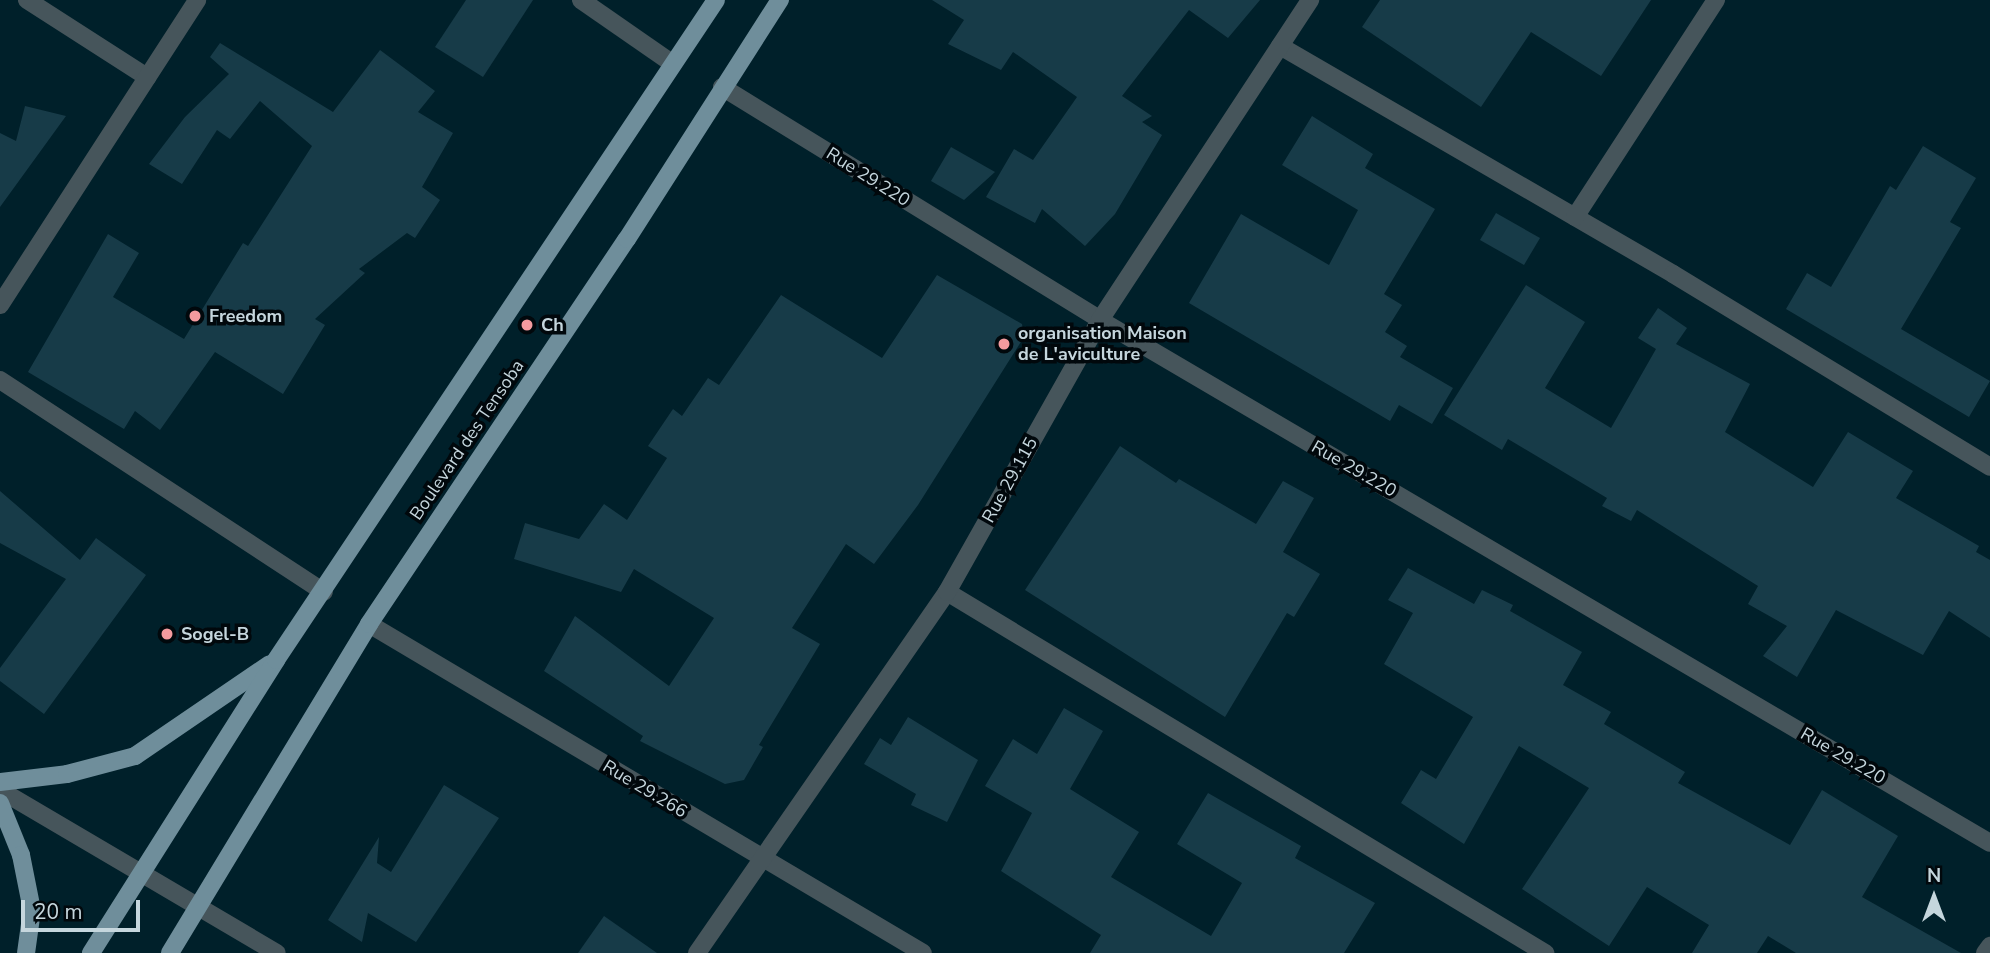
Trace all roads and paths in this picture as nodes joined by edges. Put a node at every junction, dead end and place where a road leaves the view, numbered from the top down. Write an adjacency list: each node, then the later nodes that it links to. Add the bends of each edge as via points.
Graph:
1 (27, 0): 10 (street)
2 (197, 0): 10 (street)
3 (581, 0): 9 (street)
4 (716, 0): 9 (main road, Boulevard des Tensoba)
5 (780, 0): 11 (main road, Boulevard des Tensoba)
6 (1310, 0): 8 (street, Rue 29.115)
7 (1716, 0): 12 (street)
8 (1280, 46): 12 (street); 14 (street, Rue 29.115)
9 (673, 64): 17 (main road, Boulevard des Tensoba)
10 (146, 77): 13 (street)
11 (722, 87): 14 (street, Rue 29.220); 19 (main road, Boulevard des Tensoba, via 627,239)
12 (1575, 217): 16 (street)
13 (0, 305)
14 (1100, 320): 18 (street, Rue 29.115); 24 (street, Rue 29.220)
15 (0, 380): 17 (street)
16 (1990, 467)
17 (324, 592): 20 (main road, Boulevard des Tensoba)
18 (947, 592): 25 (street, Rue 29.115); 35 (street)
19 (369, 624): 25 (street, Rue 29.266); 27 (main road, Boulevard des Tensoba)
20 (276, 660): 21 (main road, via 135,757 67,774); 26 (main road, Boulevard des Tensoba)
21 (0, 782)
22 (0, 790): 26 (street)
23 (0, 803): 29 (main road, via 21,855 32,910)
24 (1990, 843)
25 (759, 858): 33 (street, Rue 29.115); 34 (street, Rue 29.266)
26 (141, 875): 27 (street); 30 (main road, Boulevard des Tensoba)
27 (200, 910): 31 (main road, Boulevard des Tensoba); 32 (street)
28 (1990, 946): 36 (street)
29 (26, 953)
30 (91, 953)
31 (170, 953)
32 (277, 953)
33 (697, 953)
34 (923, 953)
35 (1545, 953)
36 (1985, 953)

